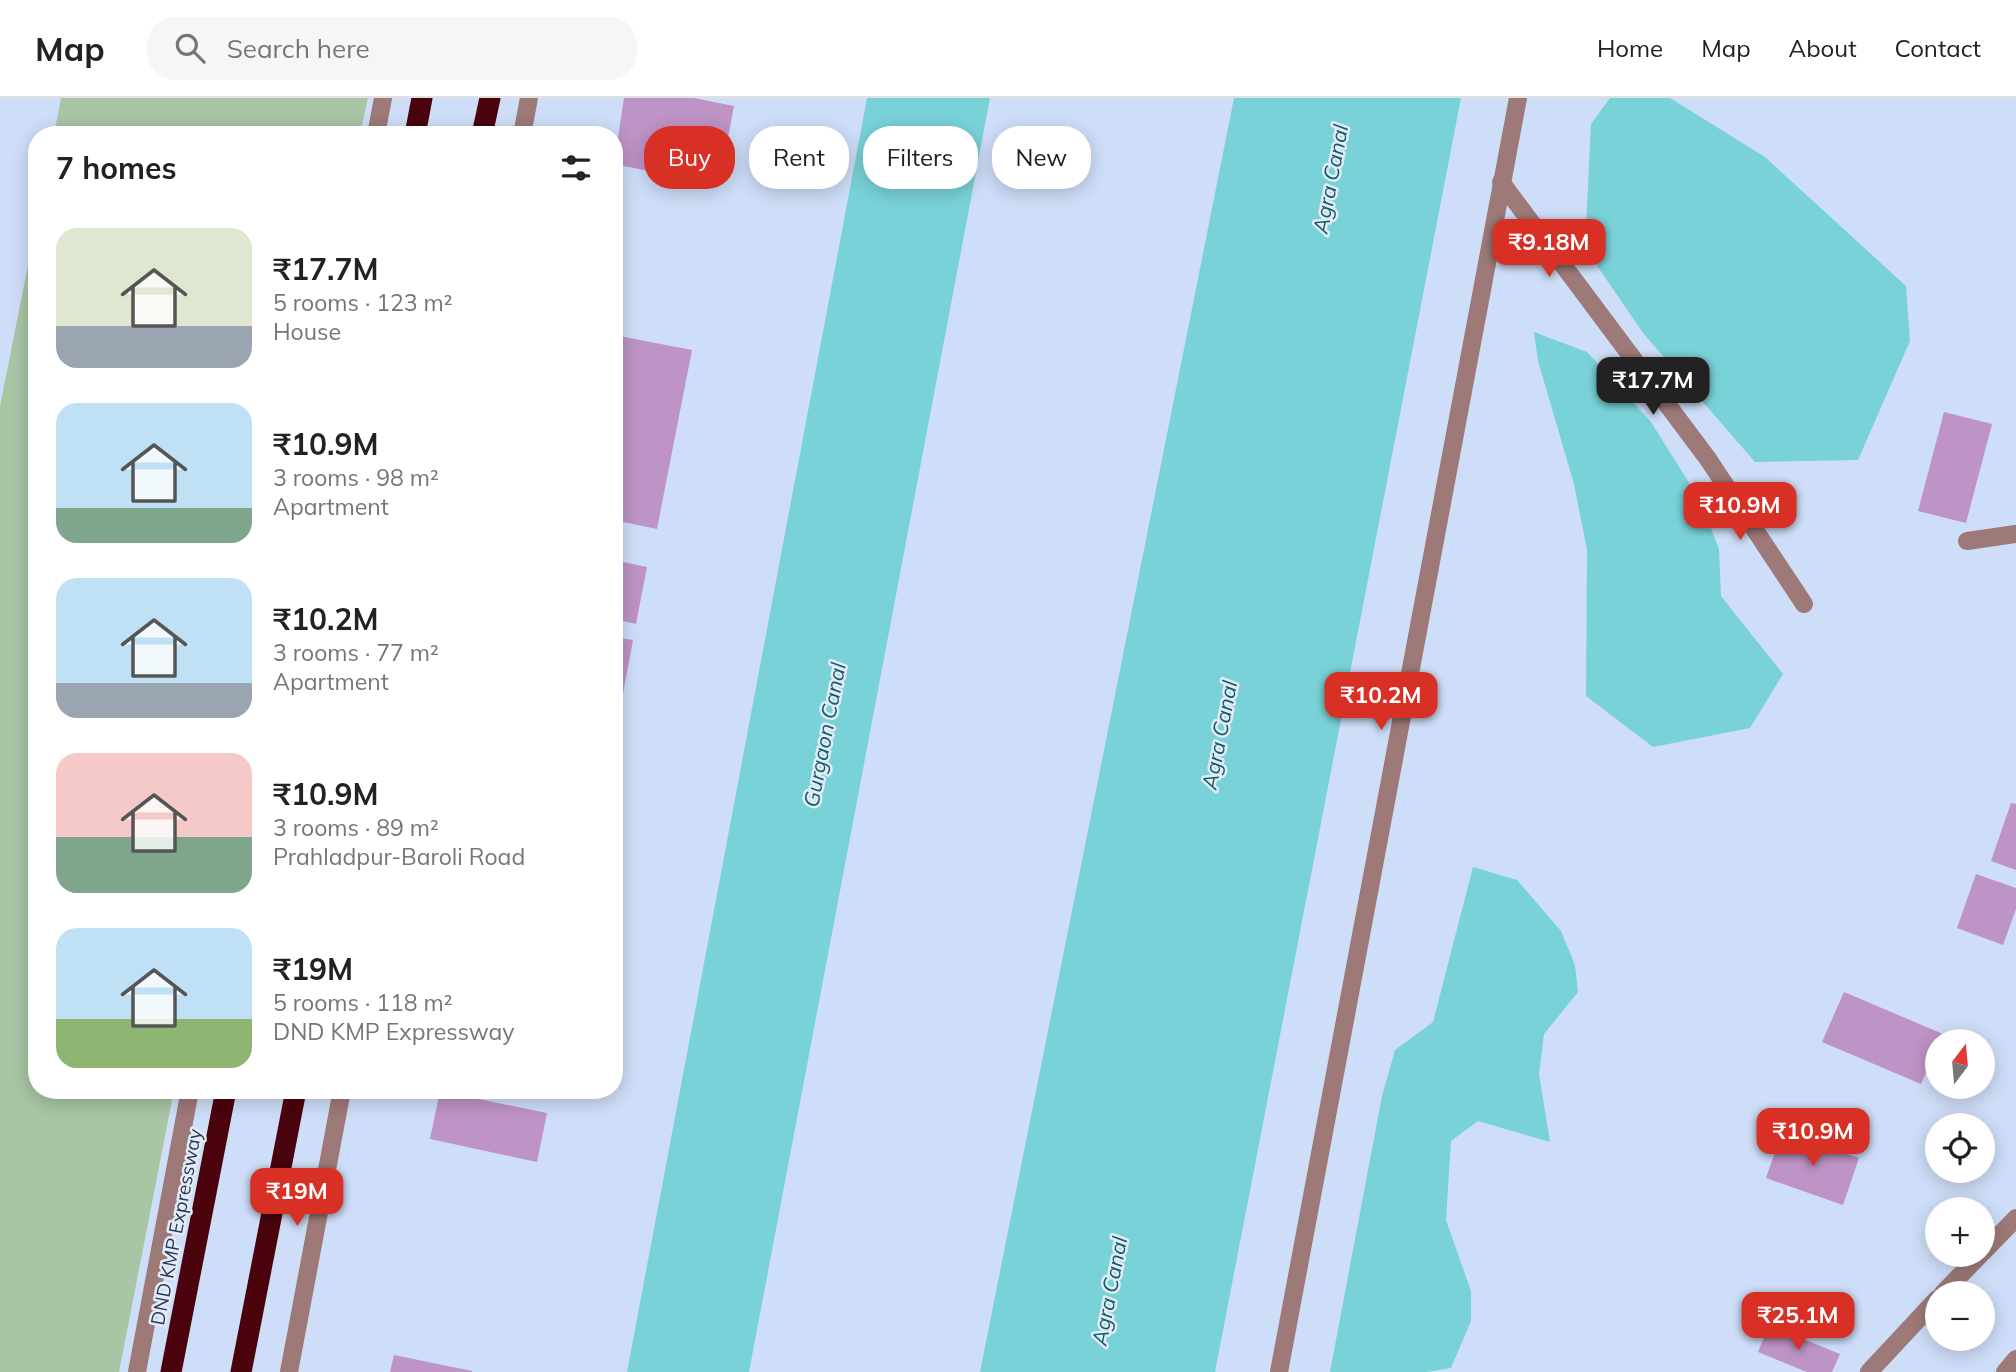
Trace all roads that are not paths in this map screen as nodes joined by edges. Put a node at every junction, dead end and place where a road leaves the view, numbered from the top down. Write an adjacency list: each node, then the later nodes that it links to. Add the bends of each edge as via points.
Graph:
1 (383, 98): 6 (street)
2 (422, 98): 7 (highway)
3 (490, 98): 8 (highway)
4 (529, 98): 9 (street)
5 (1518, 98): 10 (street)
6 (378, 126)
7 (417, 126)
8 (484, 126)
9 (524, 126)
10 (1501, 181): 13 (street, via 1708,459); 28 (street)
11 (2016, 534): 12 (street)
12 (1967, 541)
13 (1804, 604)
14 (188, 1099): 24 (street)
15 (224, 1099): 25 (highway, DND KMP Expressway)
16 (294, 1099): 26 (highway)
17 (340, 1099): 27 (street)
18 (2016, 1218): 19 (street)
19 (1995, 1240)
20 (1969, 1267): 21 (street)
21 (1955, 1281)
22 (1925, 1312): 29 (street)
23 (2016, 1359): 30 (street)
24 (137, 1372)
25 (171, 1372)
26 (242, 1372)
27 (289, 1372)
28 (1279, 1372)
29 (1868, 1372)
30 (2005, 1372)

